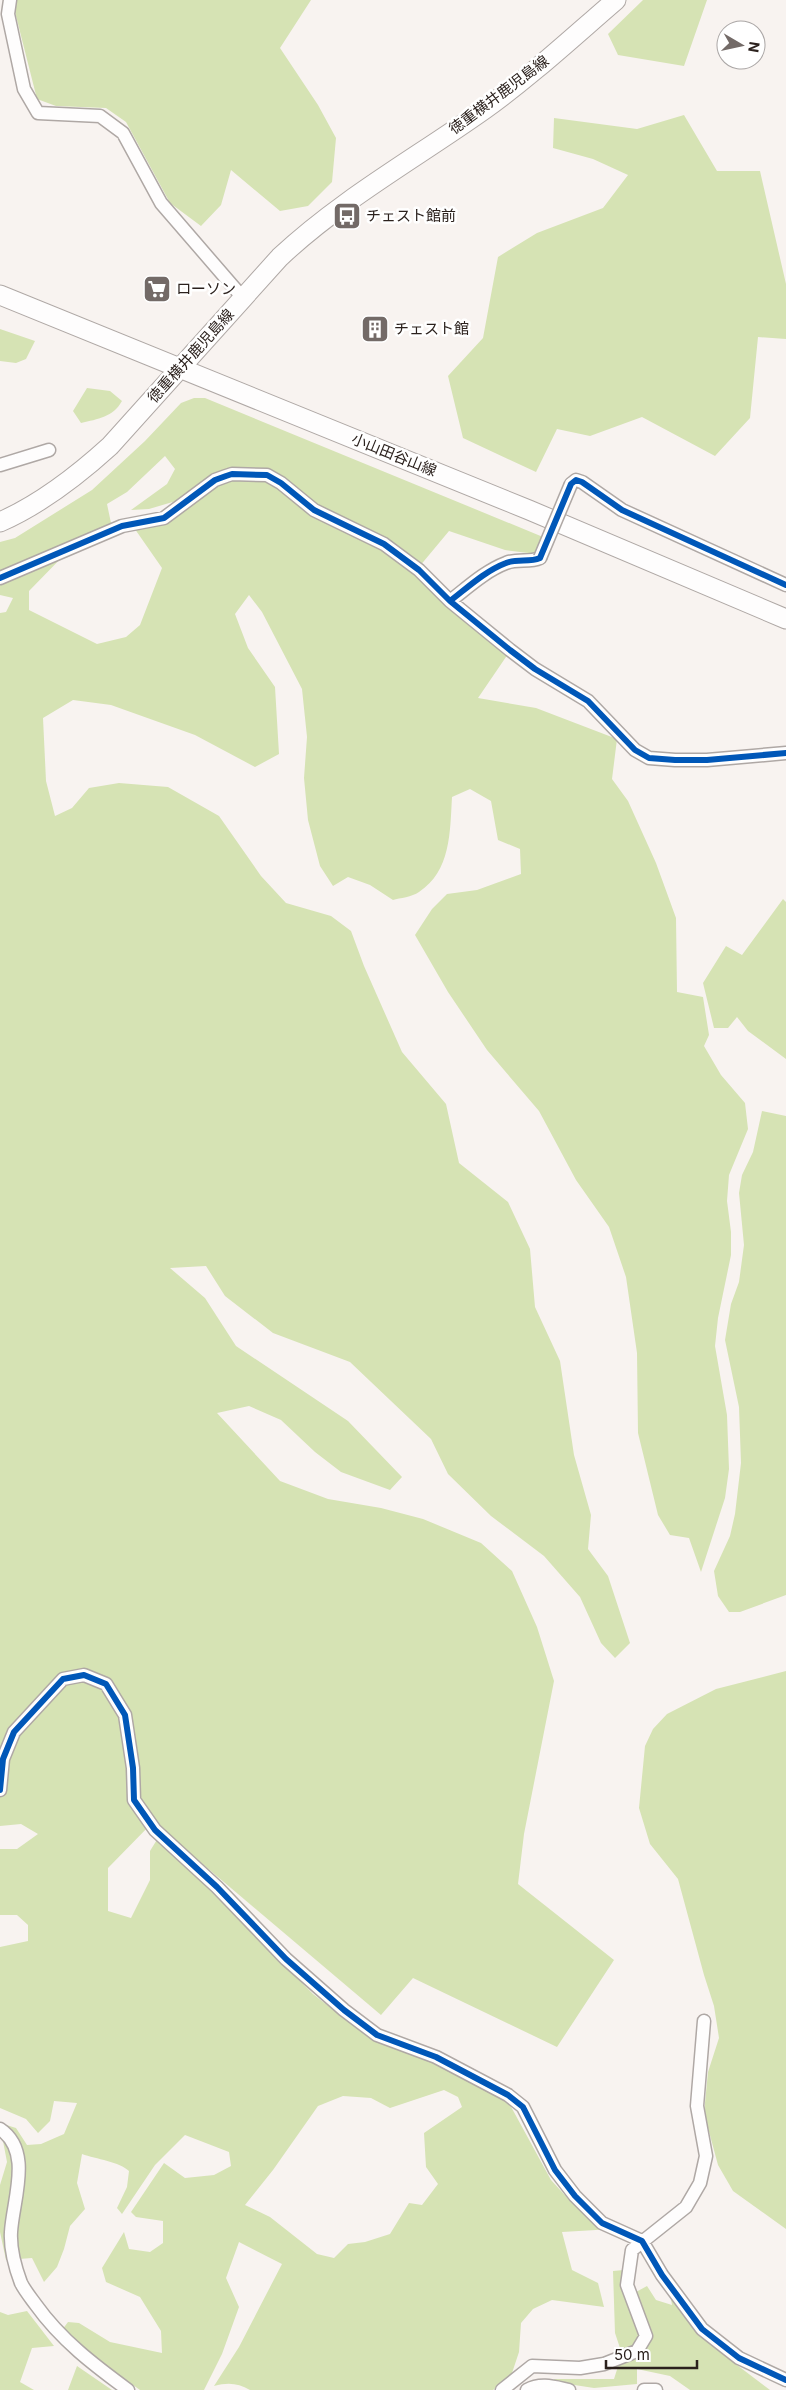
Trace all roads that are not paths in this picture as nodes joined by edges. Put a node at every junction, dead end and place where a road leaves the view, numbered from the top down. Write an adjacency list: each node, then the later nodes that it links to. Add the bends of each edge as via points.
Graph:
1 (10, 0): 4 (street, via 8,14 24,89 38,113 100,116 123,133 161,203)
2 (616, 0): 4 (main road, 徳重横井鹿児島線, via 486,108 337,208 280,257)
3 (0, 295): 5 (main road, 小山田谷山線)
4 (243, 298): 5 (main road, 徳重横井鹿児島線)
5 (182, 367): 8 (main road, 徳重横井鹿児島線, via 110,446 80,473); 12 (main road, 小山田谷山線)
6 (49, 450): 7 (street)
7 (0, 464)
8 (0, 522)
9 (0, 578): 11 (street, via 122,526 164,518 215,480 258,474 281,483 314,510 384,544 419,570)
10 (786, 586): 11 (street, bridge, via 622,510 576,480 571,484 540,558 504,563)
11 (450, 600): 13 (street, via 536,669 588,701 635,750 649,758 707,760)
12 (786, 619)
13 (786, 753)
14 (0, 1790): 17 (street, via 3,1759 14,1732 57,1685 63,1679 84,1675 106,1684 125,1715 134,1800 155,1830 286,1959 370,2030 436,2057 523,2106 555,2170 575,2196 602,2223)
15 (704, 2021): 17 (street, via 697,2106 706,2156 700,2183 686,2207)
16 (0, 2129): 19 (street, via 8,2134 20,2163 11,2234 13,2262 22,2286 46,2318 82,2356)
17 (642, 2241): 18 (street, via 662,2275 702,2329 739,2358); 20 (street, via 632,2250 627,2285 646,2336 637,2351 604,2364 580,2368 532,2366)
18 (786, 2380)
19 (128, 2390)
20 (502, 2390)
21 (527, 2390): 22 (street, via 535,2386 552,2386)
22 (569, 2390)
23 (644, 2390): 24 (street)
24 (656, 2390)

